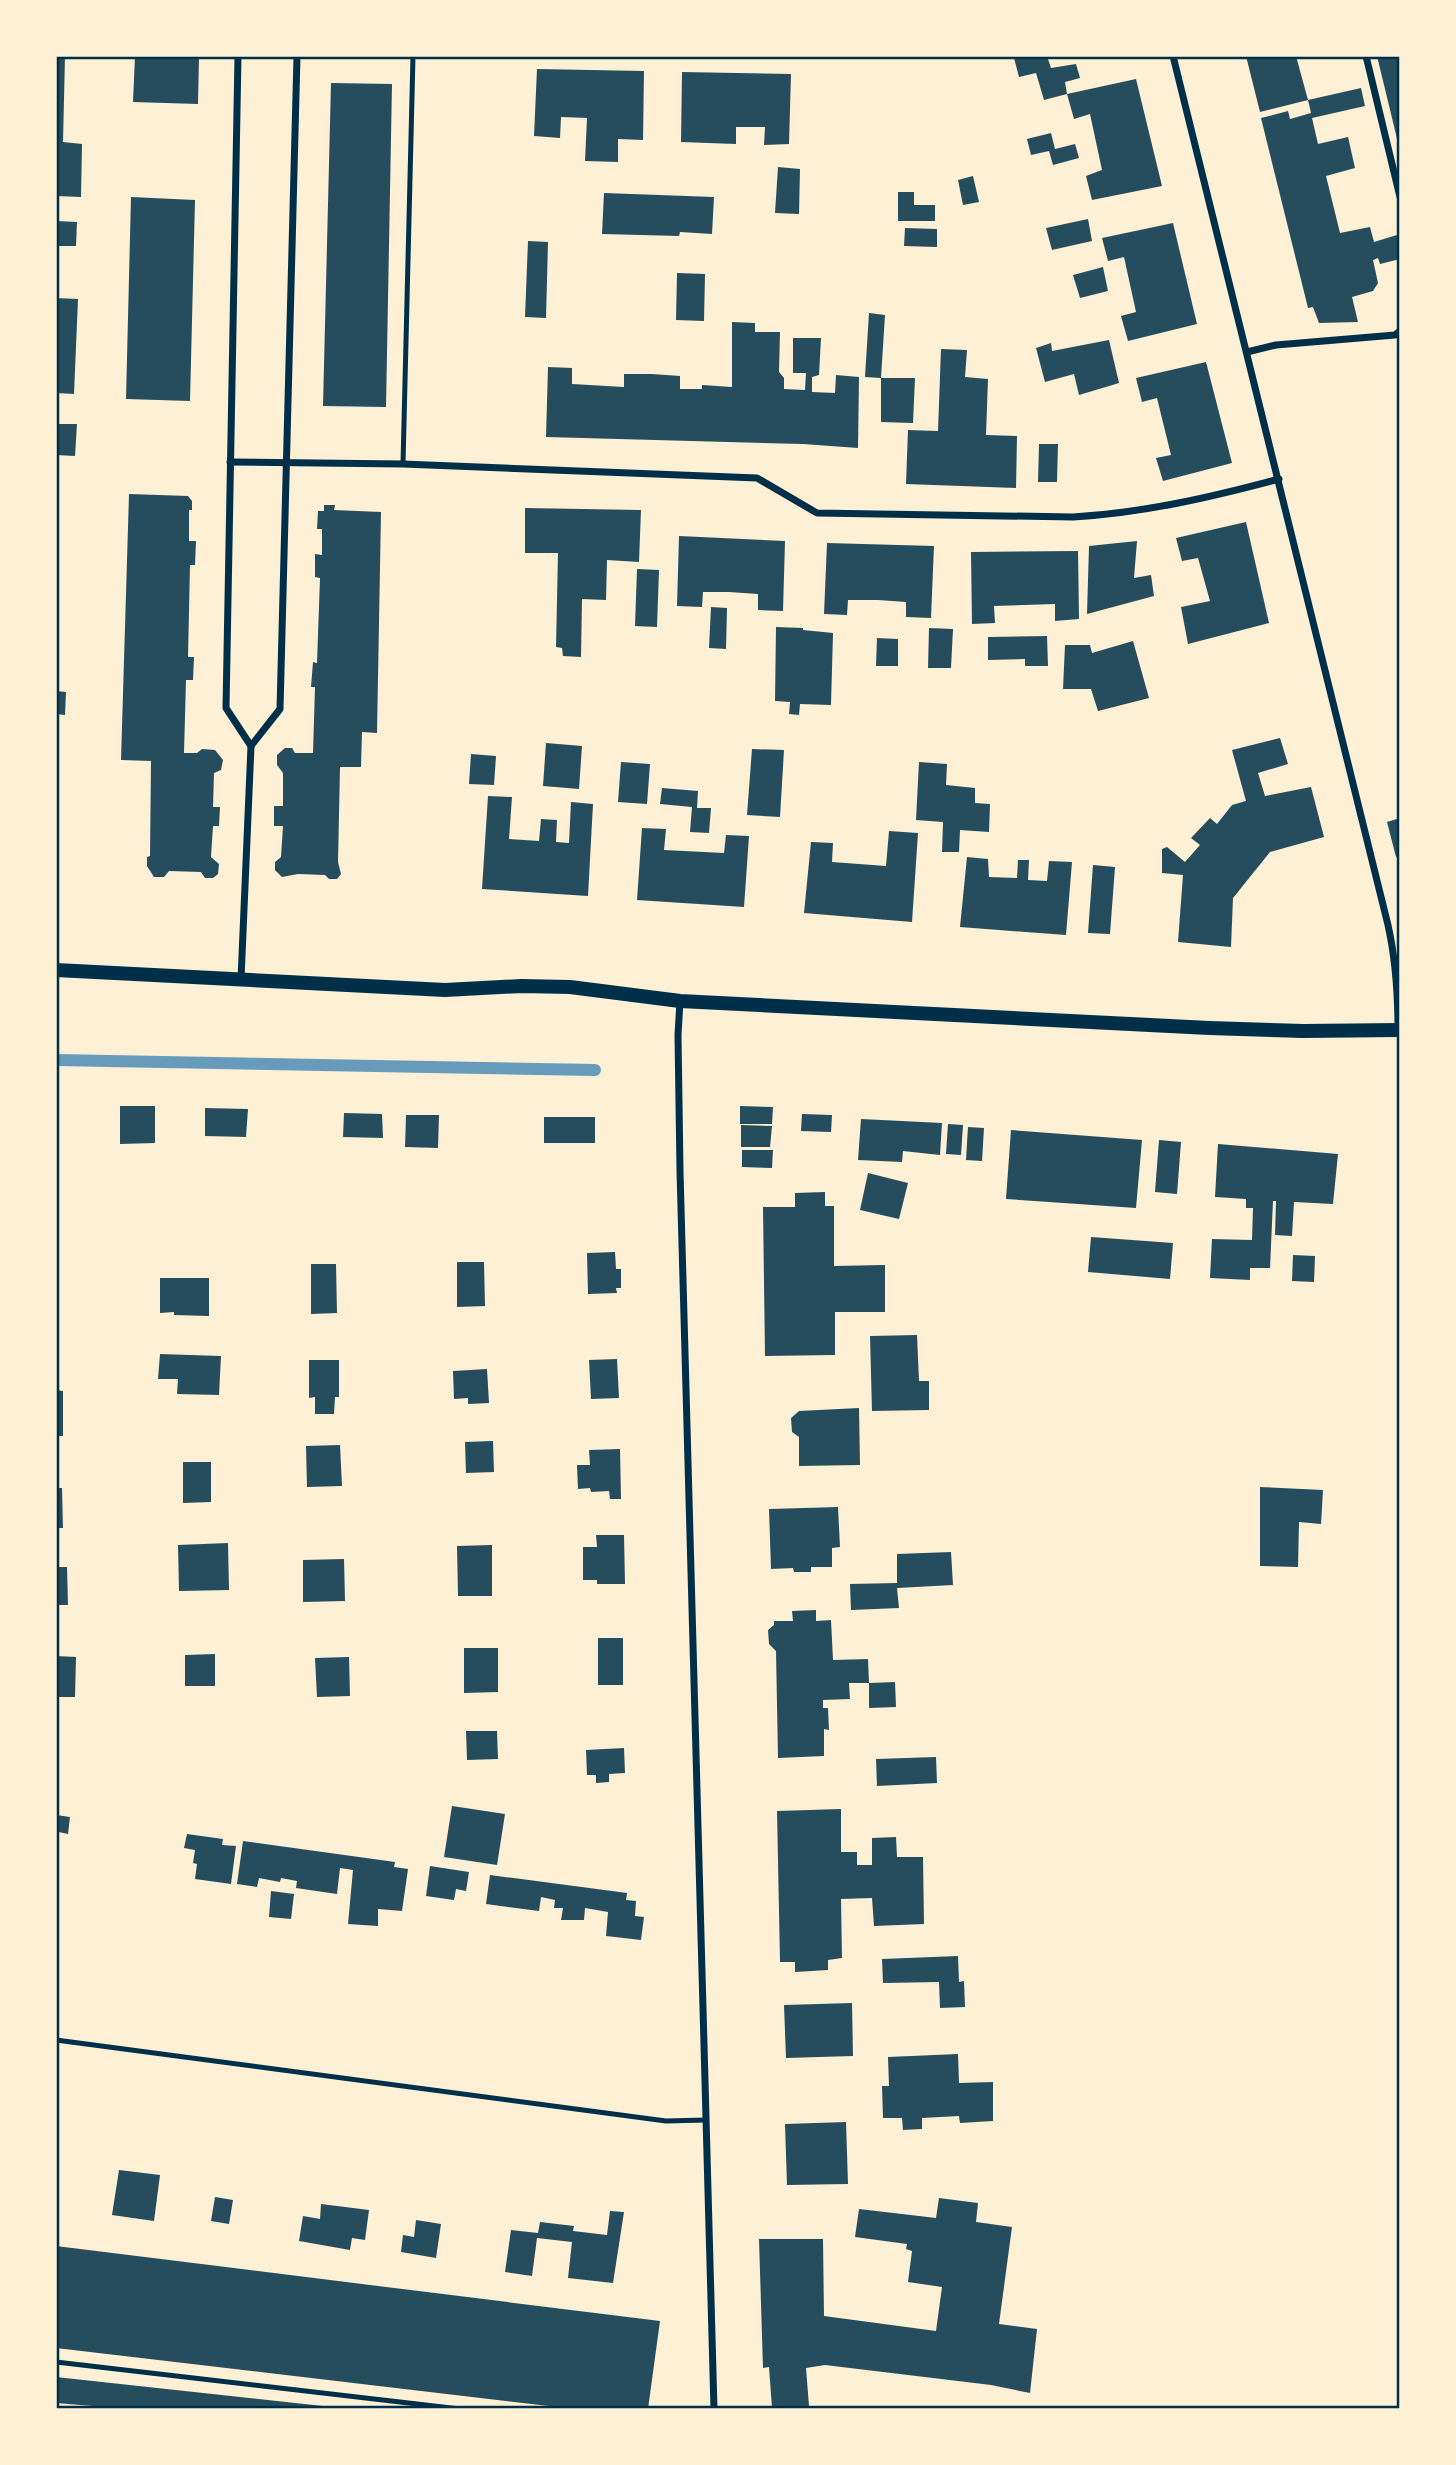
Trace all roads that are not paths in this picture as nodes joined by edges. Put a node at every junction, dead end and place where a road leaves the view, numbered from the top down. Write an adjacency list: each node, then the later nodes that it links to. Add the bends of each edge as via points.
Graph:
1 (238, 56): 9 (street)
2 (297, 56): 10 (street)
3 (413, 56): 11 (lane)
4 (1173, 56): 8 (street)
5 (1366, 56): 6 (street)
6 (1400, 197)
7 (1400, 331): 8 (street)
8 (1247, 352): 12 (street)
9 (230, 462): 10 (street); 13 (street, via 226,708)
10 (286, 463): 11 (street); 13 (street, via 280,709)
11 (403, 464): 12 (street, via 757,478 817,513 1107,515)
12 (1279, 479): 17 (street, via 1395,955)
13 (251, 746): 15 (street)
14 (56, 970): 15 (main road)
15 (241, 980): 16 (main road, via 445,990 570,987)
16 (680, 1001): 17 (main road, via 1209,1028); 19 (street, via 680,1171)
17 (1399, 1030)
18 (56, 2040): 19 (lane, via 666,2122)
19 (706, 2120): 22 (street)
20 (56, 2362): 21 (lane)
21 (460, 2409)
22 (714, 2409)

